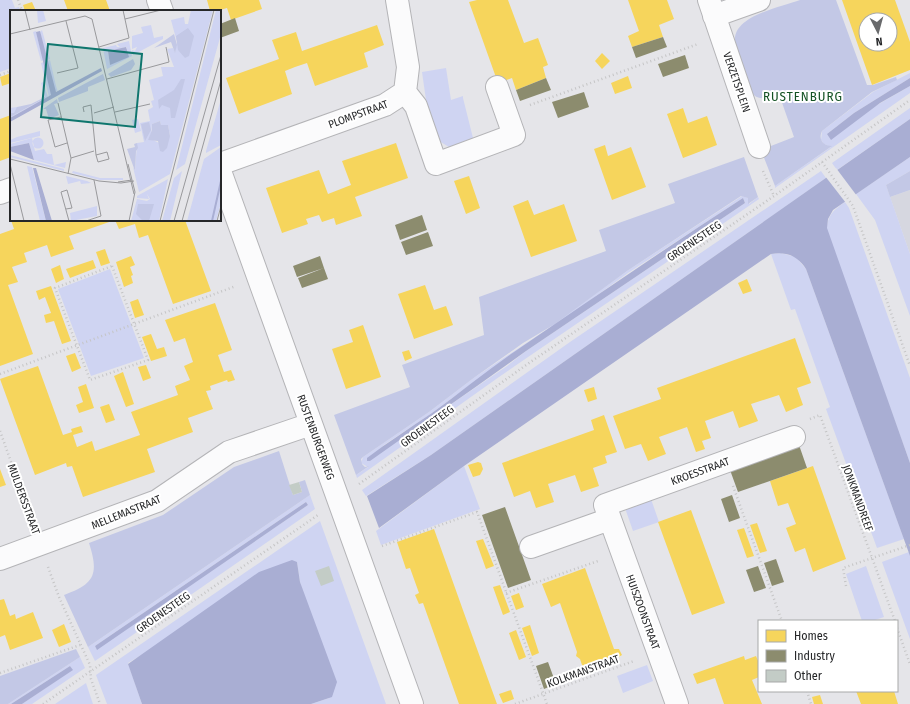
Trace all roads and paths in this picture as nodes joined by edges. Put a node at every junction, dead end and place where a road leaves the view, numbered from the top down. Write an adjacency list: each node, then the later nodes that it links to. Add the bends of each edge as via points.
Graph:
1 (19, 0): 5 (path)
2 (158, 0): 6 (street)
3 (397, 0): 11 (street, via 408,67)
4 (759, 0): 7 (street)
5 (22, 10)
6 (162, 10)
7 (715, 17): 13 (path); 14 (street, VERZETSPLEIN)
8 (10, 71): 9 (path)
9 (0, 75)
10 (497, 87): 13 (street)
11 (405, 92): 13 (street, via 416,106 436,164 514,135); 16 (street, PLOMPSTRAAT, via 385,105)
12 (910, 100): 15 (path, GROENESTEEG)
13 (506, 113)
14 (759, 147)
15 (822, 162): 23 (path, via 853,206); 29 (path, GROENESTEEG, via 529,363)
16 (221, 164)
17 (221, 174): 20 (street, RUSTENBURGERWEG)
18 (10, 189): 19 (street)
19 (0, 193)
20 (259, 278): 21 (path); 25 (street, RUSTENBURGERWEG)
21 (134, 323): 22 (path); 22 (path, via 148,360 90,380); 22 (path, via 112,266 55,288)
22 (77, 346): 24 (path)
23 (910, 366)
24 (0, 374)
25 (311, 424): 29 (street, RUSTENBURGERWEG); 31 (street, MELLEMASTRAAT, via 229,452 157,501)
26 (0, 431): 31 (path, MULDERSSTRAAT)
27 (794, 437): 28 (street, KROESSTRAAT); 36 (path, JONKMANDREEF, via 797,423 820,415)
28 (724, 462): 30 (street, KROESSTRAAT); 40 (path)
29 (339, 500): 35 (street, RUSTENBURGERWEG); 46 (path, GROENESTEEG)
30 (608, 512): 33 (street); 34 (street, HUISZOONSTRAAT)
31 (40, 544): 37 (street, MELLEMASTRAAT); 43 (path, MULDERSSTRAAT, via 58,597)
32 (910, 544): 36 (path)
33 (531, 547)
34 (622, 552): 39 (path); 44 (street, HUISZOONSTRAAT)
35 (358, 554): 39 (path, via 477,512); 52 (street, RUSTENBURGERWEG)
36 (872, 558): 38 (path, via 843,568); 41 (path, JONKMANDREEF)
37 (0, 559)
38 (846, 586)
39 (506, 593): 49 (path)
40 (782, 620)
41 (895, 620)
42 (898, 631): 45 (path)
43 (80, 644): 46 (path, MULDERSSTRAAT, via 90,665); 47 (path)
44 (657, 652): 49 (path, KOLKMANSTRAAT); 55 (street, HUISZOONSTRAAT)
45 (910, 664)
46 (90, 672): 50 (path, GROENESTEEG); 51 (path, MULDERSSTRAAT)
47 (0, 673)
48 (807, 692): 56 (path)
49 (543, 694): 53 (path, KOLKMANSTRAAT); 54 (path)
50 (43, 704)
51 (100, 704)
52 (412, 704)
53 (515, 704)
54 (547, 704)
55 (677, 704)
56 (811, 704)

